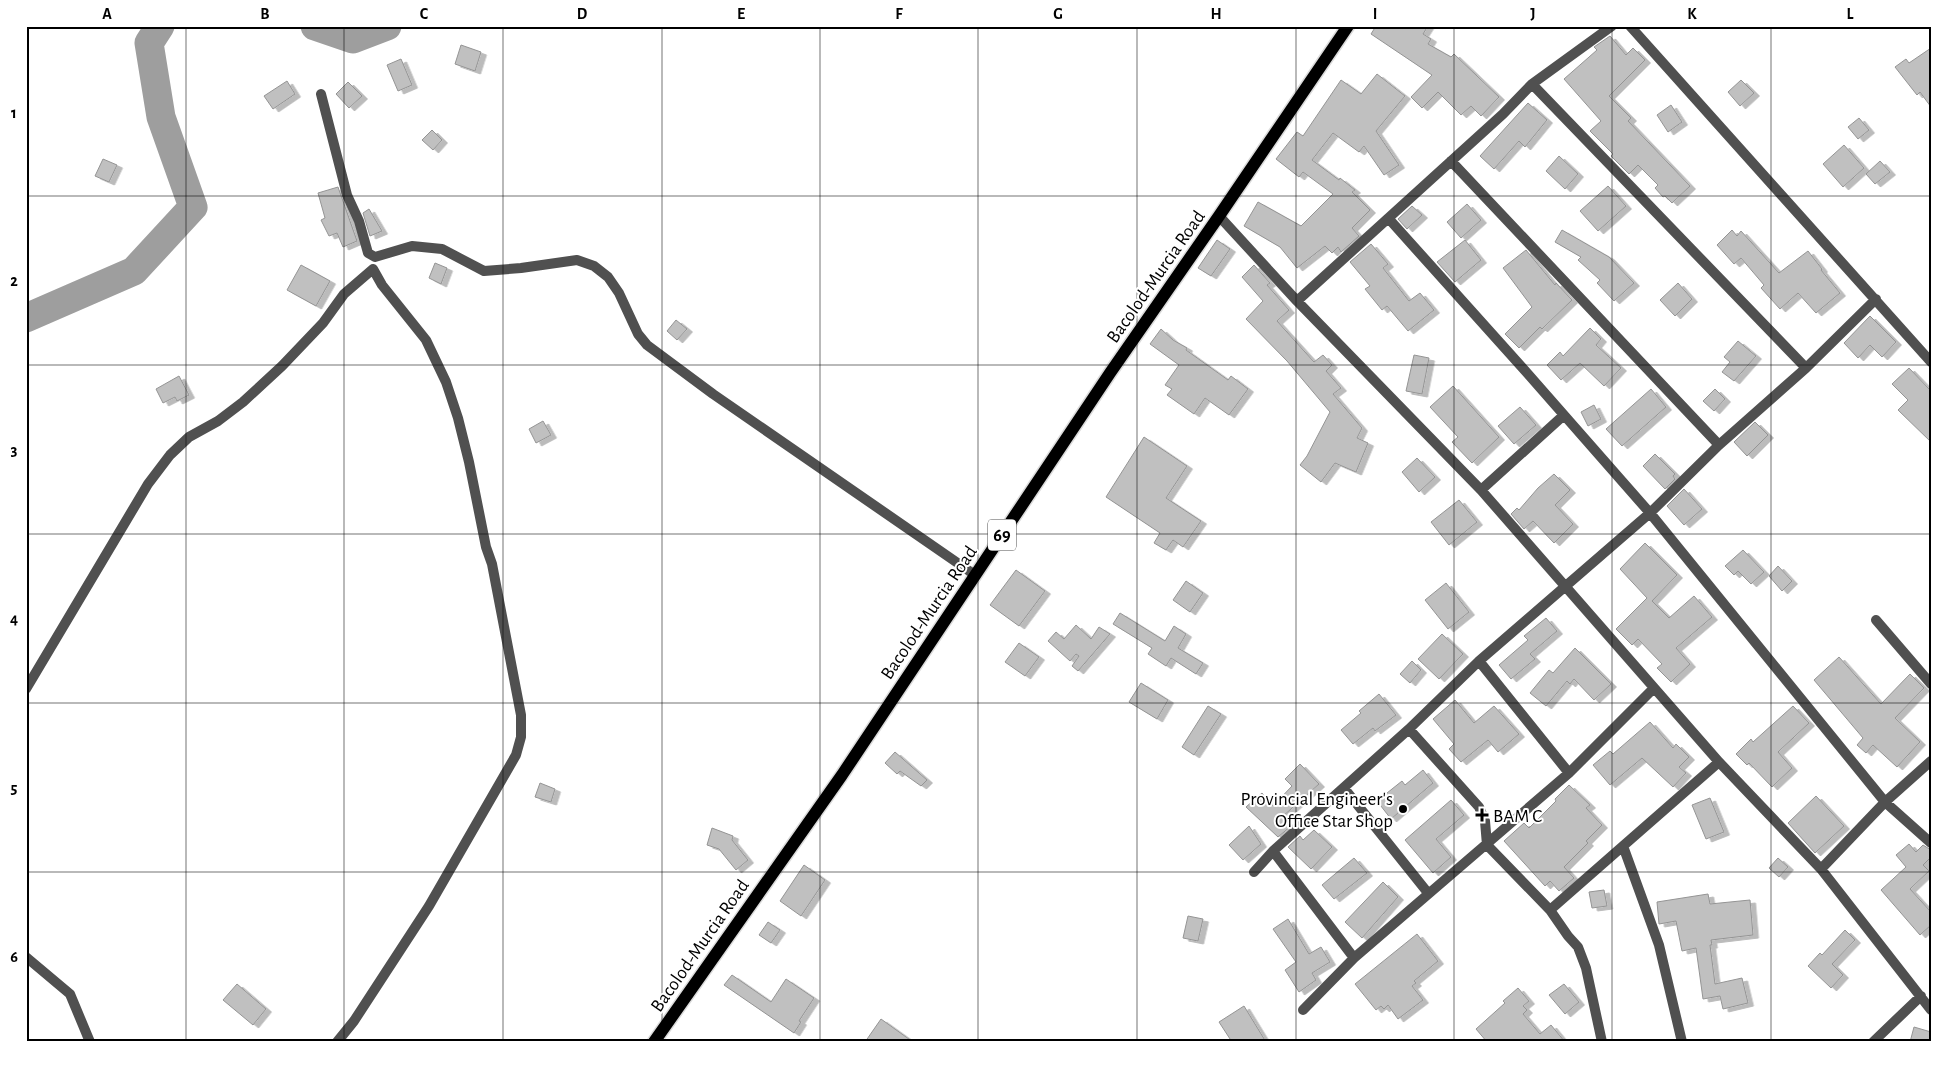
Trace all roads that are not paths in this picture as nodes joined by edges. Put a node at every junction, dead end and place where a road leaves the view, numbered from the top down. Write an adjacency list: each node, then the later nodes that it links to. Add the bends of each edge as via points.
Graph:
1 (1348, 26): 7 (main road, Bacolod-Murcia Road / 69)
2 (1612, 26): 4 (street)
3 (1630, 26): 11 (street)
4 (1532, 84): 6 (street); 14 (street)
5 (321, 94): 9 (street, via 347,195 368,253)
6 (1451, 161): 8 (street); 16 (street)
7 (1219, 216): 12 (street); 19 (main road, Bacolod-Murcia Road / 69)
8 (1388, 219): 12 (street); 15 (street)
9 (376, 257): 10 (street); 19 (street, via 412,246 442,249 484,271 578,260 594,266 608,277 638,334 654,350)
10 (373, 269): 25 (street, via 344,294 282,366 243,402 190,437 170,455 148,484); 46 (street, via 382,286 426,340 446,382 458,418 494,573 521,715 521,738 516,755 429,906)
11 (1876, 299): 13 (street); 14 (street)
12 (1296, 301): 17 (street)
13 (1931, 362)
14 (1806, 368): 16 (street)
15 (1564, 415): 17 (street); 18 (street)
16 (1719, 445): 18 (street)
17 (1481, 490): 20 (street)
18 (1650, 514): 20 (street); 31 (street)
19 (975, 575): 47 (main road, Bacolod-Murcia Road / 69, via 842,775)
20 (1566, 587): 22 (street); 24 (street)
21 (1876, 620): 23 (street)
22 (1479, 660): 26 (street); 29 (street)
23 (1931, 684)
24 (1653, 689): 28 (street); 29 (street)
25 (26, 690)
26 (1409, 729): 30 (street); 33 (street, via 1479,807 1485,821)
27 (1931, 761): 31 (street)
28 (1719, 762): 34 (street); 36 (street)
29 (1569, 773): 33 (street)
30 (1344, 788): 35 (street); 38 (street)
31 (1885, 802): 32 (street); 36 (street)
32 (1931, 843)
33 (1487, 845): 38 (street); 39 (street)
34 (1623, 846): 39 (street); 49 (street, via 1659,945)
35 (1273, 851): 37 (street); 41 (street)
36 (1822, 869): 42 (street)
37 (1254, 872)
38 (1428, 893): 41 (street)
39 (1550, 910): 48 (street, via 1578,947 1586,968)
40 (26, 957): 45 (street, via 70,994)
41 (1354, 958): 43 (street)
42 (1921, 996): 44 (street); 50 (street)
43 (1303, 1010)
44 (1931, 1010)
45 (90, 1042)
46 (338, 1042)
47 (654, 1042)
48 (1602, 1042)
49 (1682, 1042)
50 (1872, 1042)

